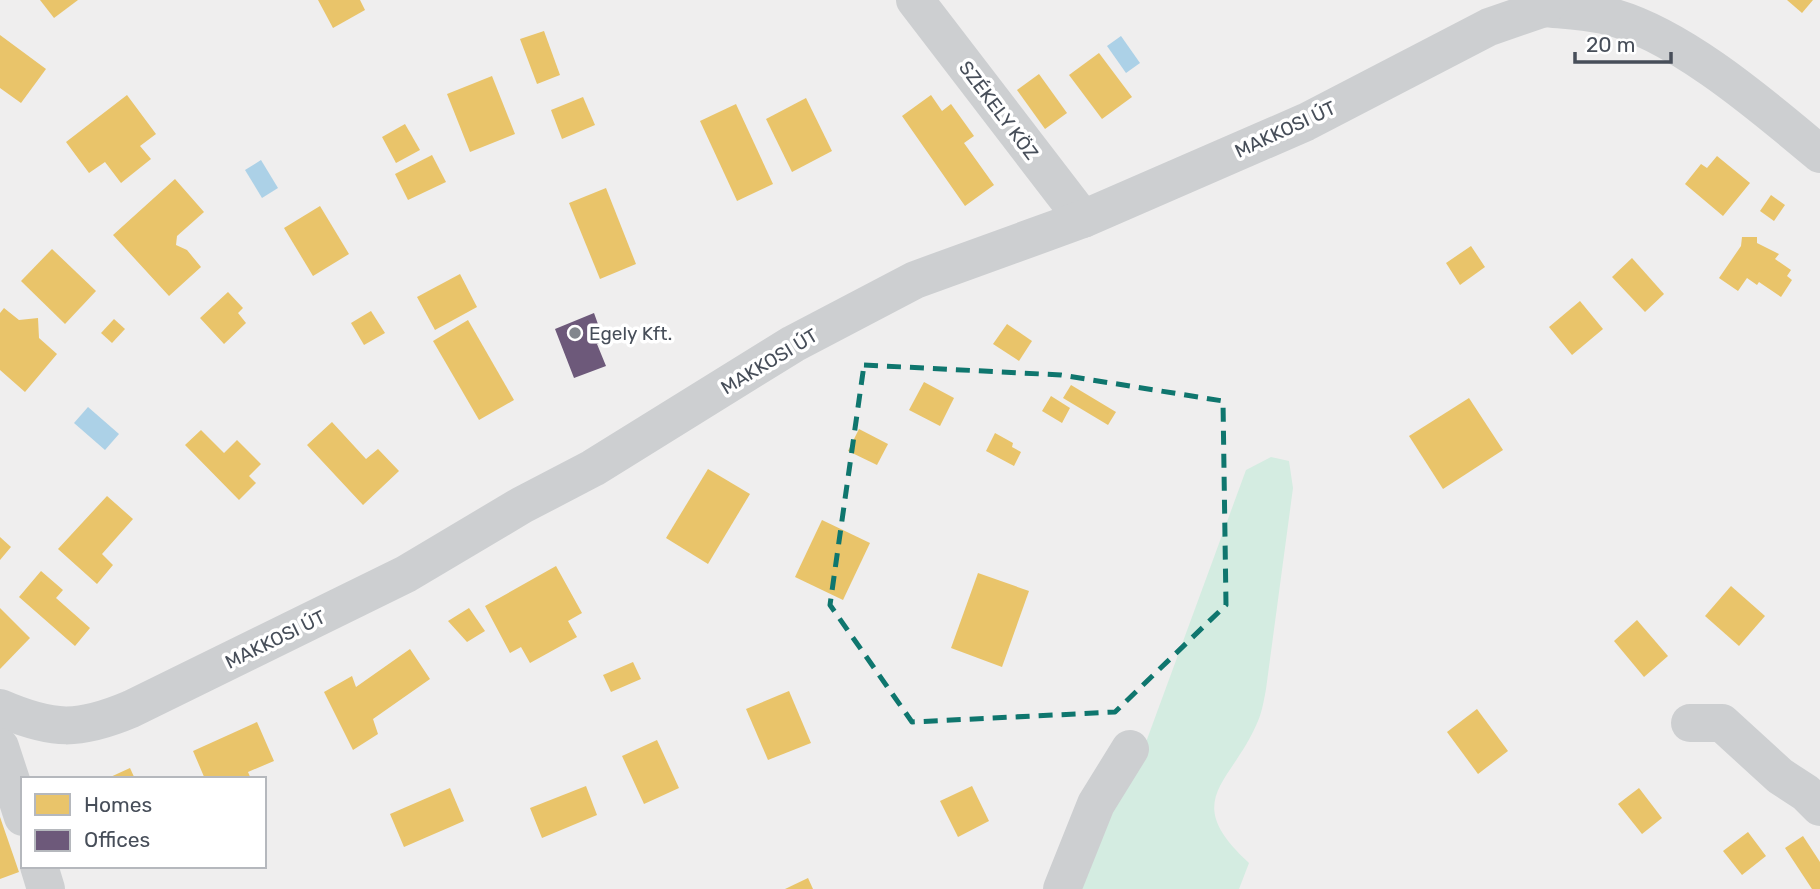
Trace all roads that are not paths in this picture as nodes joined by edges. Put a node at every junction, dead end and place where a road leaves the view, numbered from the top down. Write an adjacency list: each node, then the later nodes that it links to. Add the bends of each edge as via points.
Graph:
1 (915, 0): 4 (street, SZÉKELY KÖZ)
2 (1548, 4): 3 (street, via 1605,15 1648,30 1739,87); 4 (street, MAKKOSI ÚT, via 1489,27 1306,122)
3 (1820, 154)
4 (1083, 219): 5 (street, MAKKOSI ÚT, via 915,280 793,344 593,468 406,574 131,709 96,724 66,726 28,721)
5 (0, 708)
6 (1690, 723): 9 (street, via 1722,723)
7 (0, 747): 10 (street)
8 (1130, 749): 13 (street, via 1096,804)
9 (1820, 807)
10 (21, 811)
11 (40, 868): 12 (street)
12 (46, 889)
13 (1062, 889)

